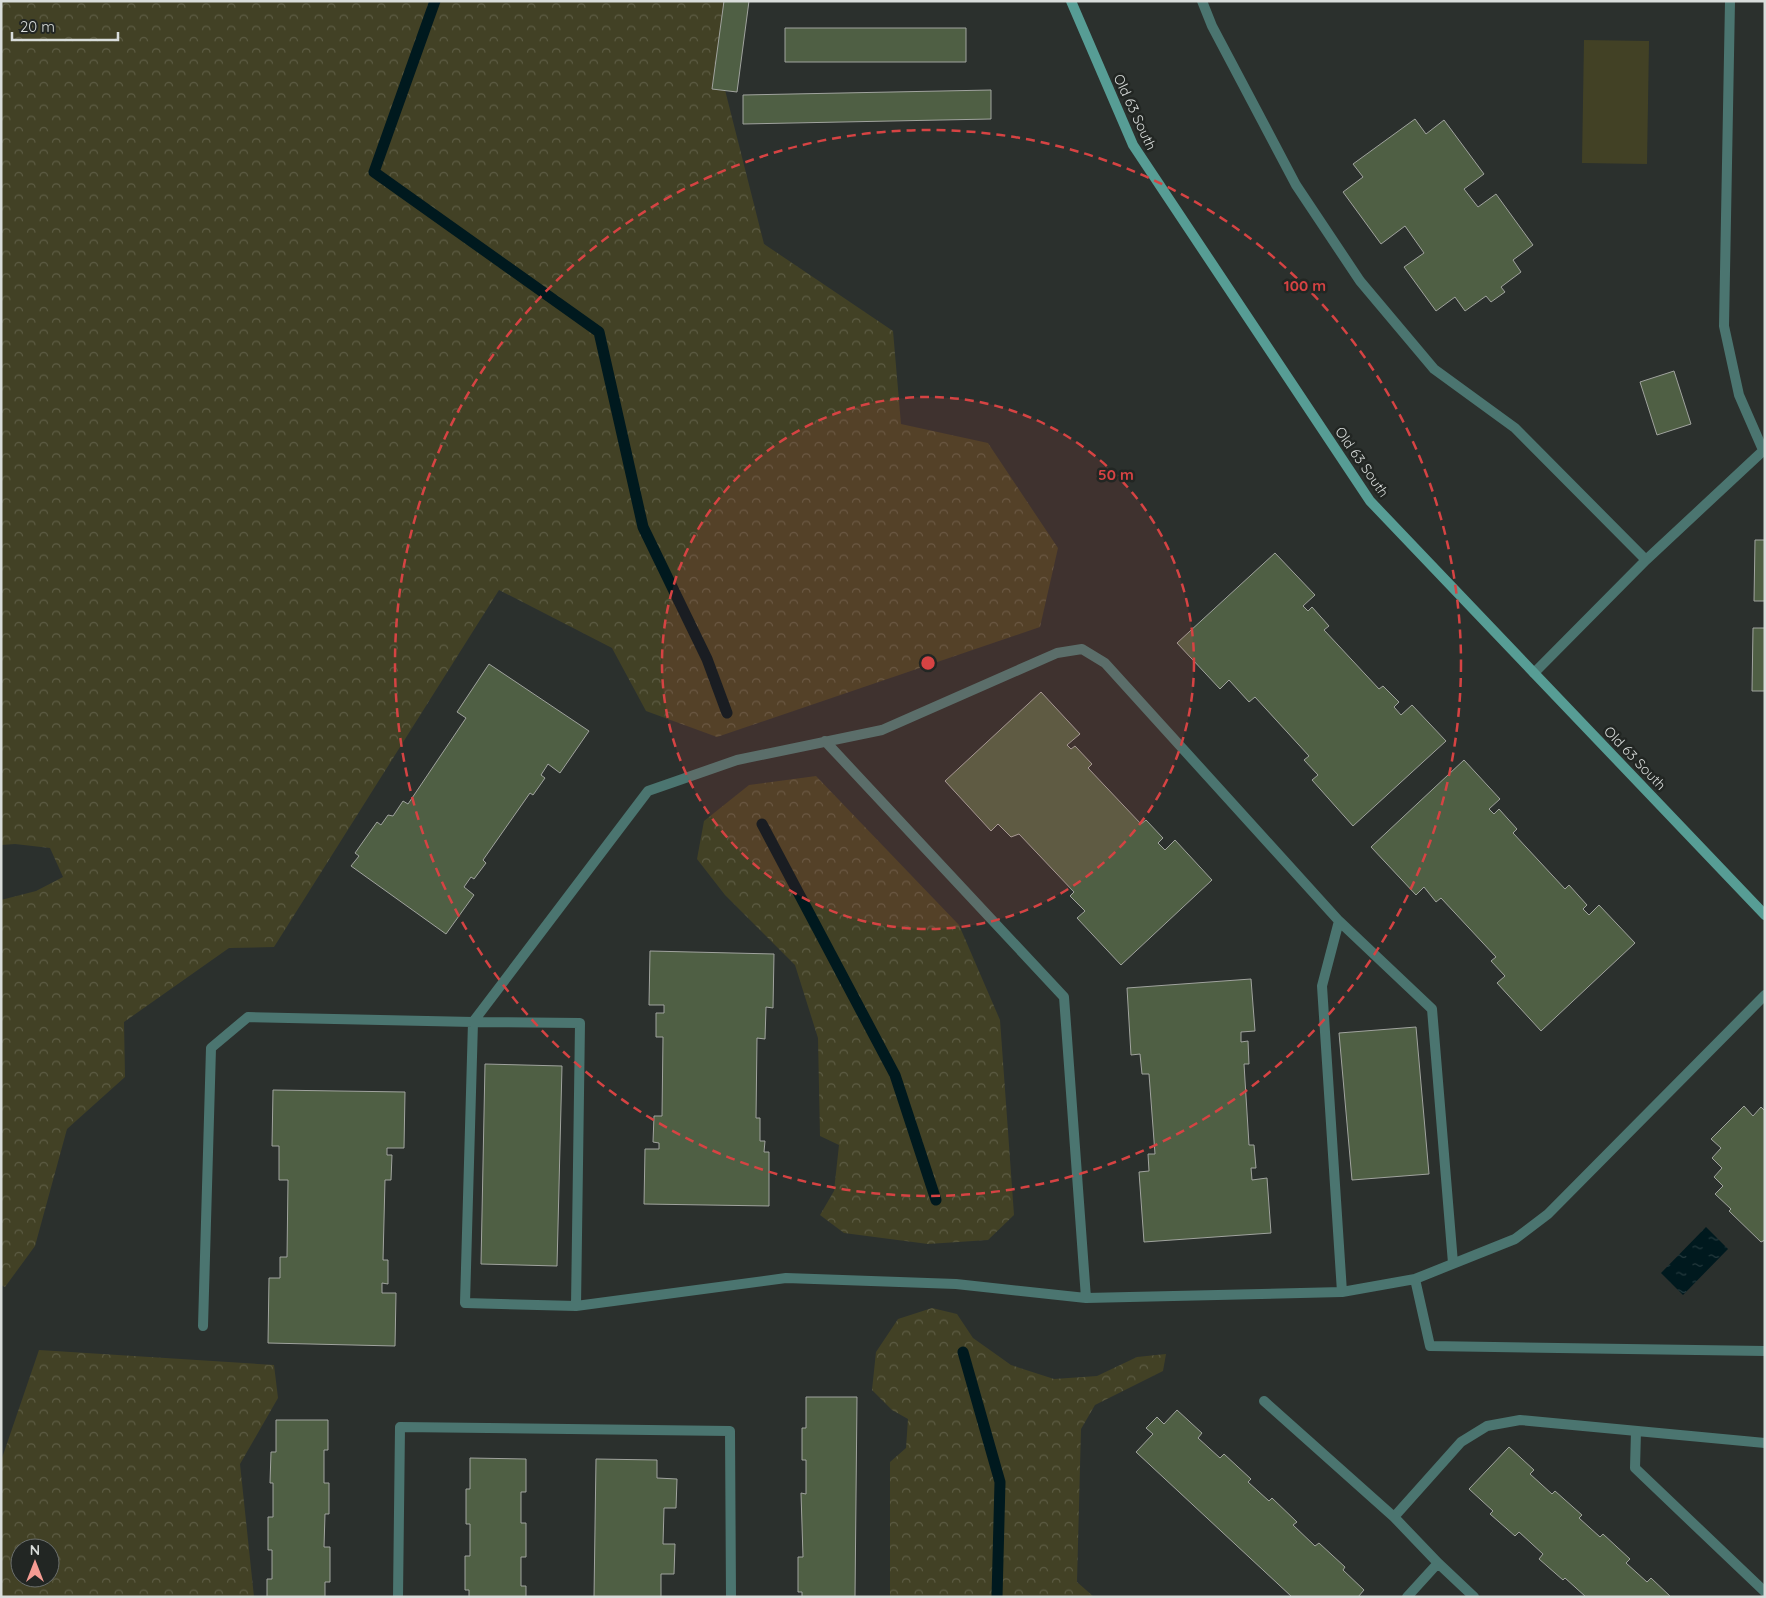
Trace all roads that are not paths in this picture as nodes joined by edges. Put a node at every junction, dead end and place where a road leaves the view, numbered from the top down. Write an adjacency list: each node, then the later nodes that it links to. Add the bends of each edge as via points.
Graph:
1 (1071, 1): 6 (main road, Old 63 South, via 1132,145 1370,501)
2 (1202, 1): 5 (lane, via 1296,185 1360,281 1434,369 1515,428)
3 (1730, 1): 4 (lane, via 1724,326 1739,395)
4 (1764, 450): 5 (lane)
5 (1646, 560): 6 (lane)
6 (1534, 673): 8 (main road, Old 63 South)
7 (825, 741): 9 (lane, via 882,730 1057,653 1082,649 1105,663); 11 (lane, via 737,760 648,791); 15 (lane, via 1064,997)
8 (1765, 915)
9 (1339, 921): 12 (lane, via 1432,1009); 14 (lane, via 1322,986)
10 (1765, 995): 12 (lane, via 1548,1214 1514,1239)
11 (473, 1022): 16 (lane, via 580,1024); 16 (lane, via 465,1303); 17 (lane, via 248,1017 211,1048)
12 (1453, 1264): 13 (lane)
13 (1415, 1279): 14 (lane); 18 (lane, via 1430,1346)
14 (1342, 1292): 15 (lane)
15 (1086, 1298): 16 (lane, via 956,1284 786,1278)
16 (576, 1306)
17 (203, 1326)
18 (1765, 1351)
19 (1264, 1401): 22 (lane)
20 (1636, 1431): 21 (lane); 22 (lane, via 1520,1420 1487,1426 1461,1442); 24 (lane, via 1635,1468)
21 (1765, 1443)
22 (1394, 1516): 23 (lane)
23 (1438, 1563): 27 (lane); 28 (lane)
24 (1765, 1592)
25 (398, 1597): 26 (lane, via 400,1427 730,1431)
26 (731, 1597)
27 (1407, 1597)
28 (1474, 1597)

